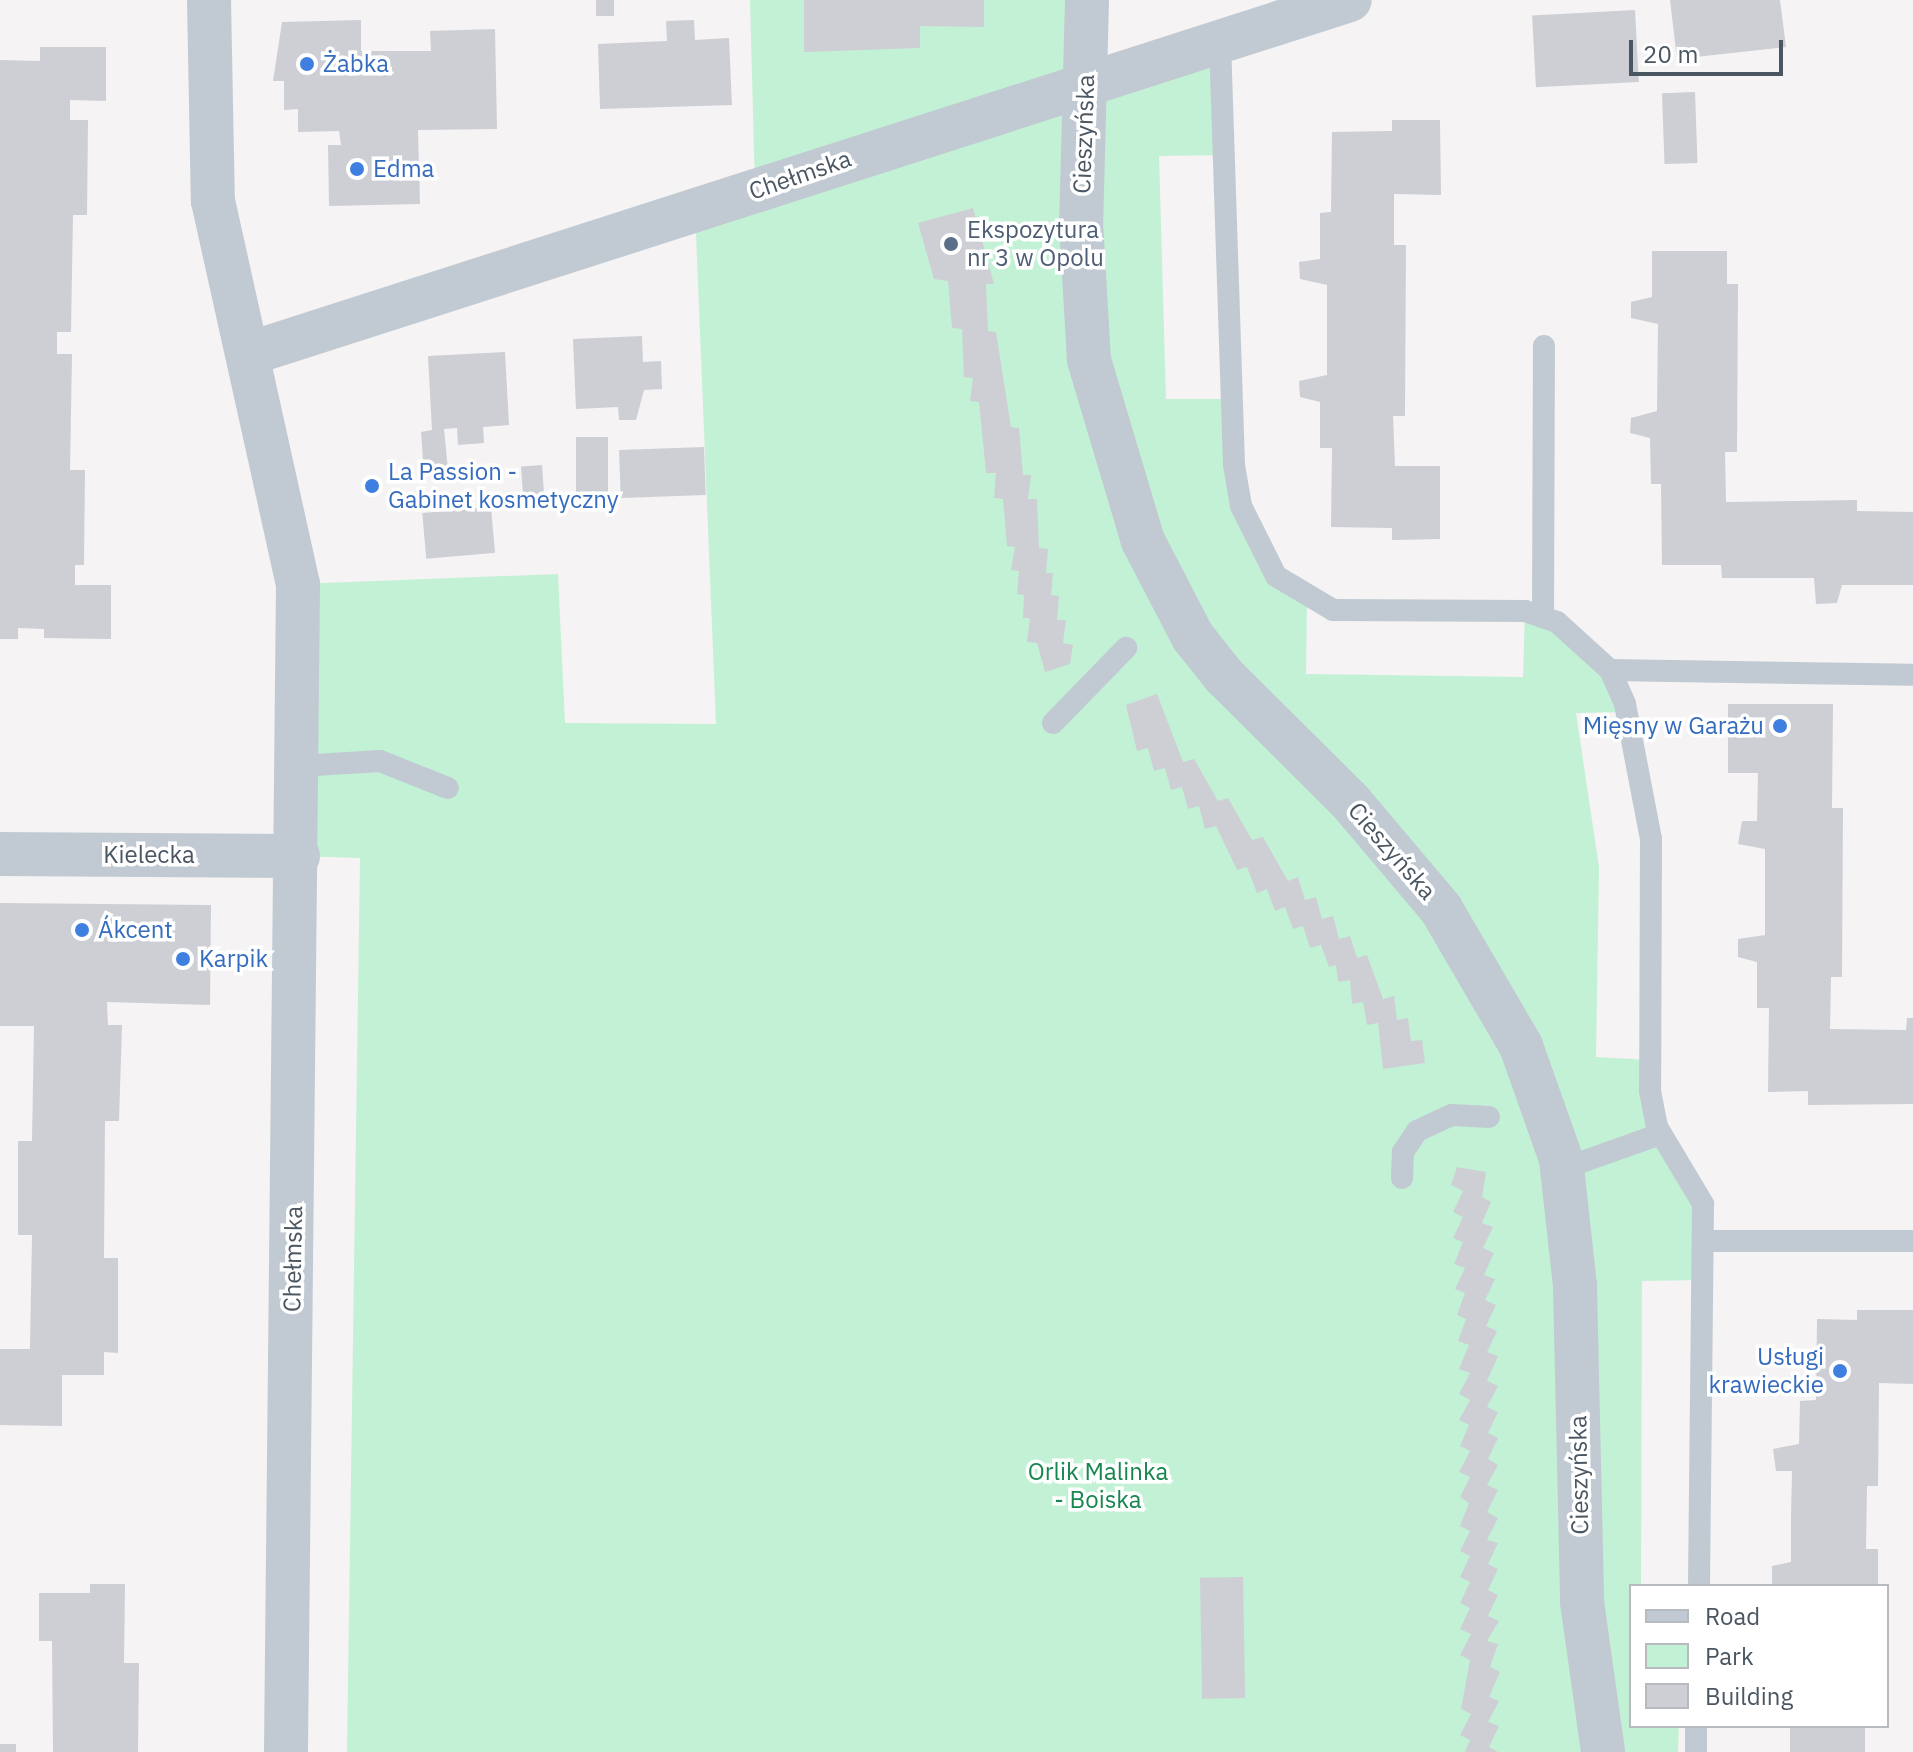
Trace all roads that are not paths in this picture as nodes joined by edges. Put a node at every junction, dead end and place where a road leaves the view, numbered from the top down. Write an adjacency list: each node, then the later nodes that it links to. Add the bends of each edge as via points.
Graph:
1 (209, 0): 7 (street, Chełmska, via 213,201)
2 (1087, 0): 5 (street, Cieszyńska)
3 (1350, 0): 4 (street, Chełmska)
4 (1220, 42): 5 (street, Chełmska); 8 (lane, via 1234,465 1260,549 1276,576 1333,610)
5 (1086, 85): 7 (street, Chełmska); 19 (street, Cieszyńska, via 1081,222 1089,360 1143,541 1193,637 1224,676 1349,800 1441,909 1521,1046)
6 (1544, 346): 8 (lane)
7 (251, 353): 13 (street, Chełmska, via 298,584)
8 (1543, 617): 10 (lane, via 1587,643)
9 (1126, 648): 12 (lane)
10 (1610, 670): 11 (lane); 18 (lane, via 1625,704 1651,839 1650,1091)
11 (1913, 675)
12 (1053, 723)
13 (299, 766): 14 (lane, via 380,761); 16 (street, Chełmska)
14 (448, 788)
15 (0, 854): 16 (street, Kielecka)
16 (298, 856): 25 (street, Chełmska)
17 (1489, 1117): 20 (lane, via 1452,1115 1417,1131 1403,1152)
18 (1661, 1134): 19 (lane); 21 (lane, via 1703,1204)
19 (1562, 1169): 26 (street, Cieszyńska, via 1575,1286 1582,1602)
20 (1402, 1178)
21 (1703, 1241): 22 (lane); 23 (lane)
22 (1913, 1241)
23 (1699, 1584)
24 (1696, 1728): 27 (lane)
25 (286, 1752)
26 (1603, 1752)
27 (1696, 1752)

